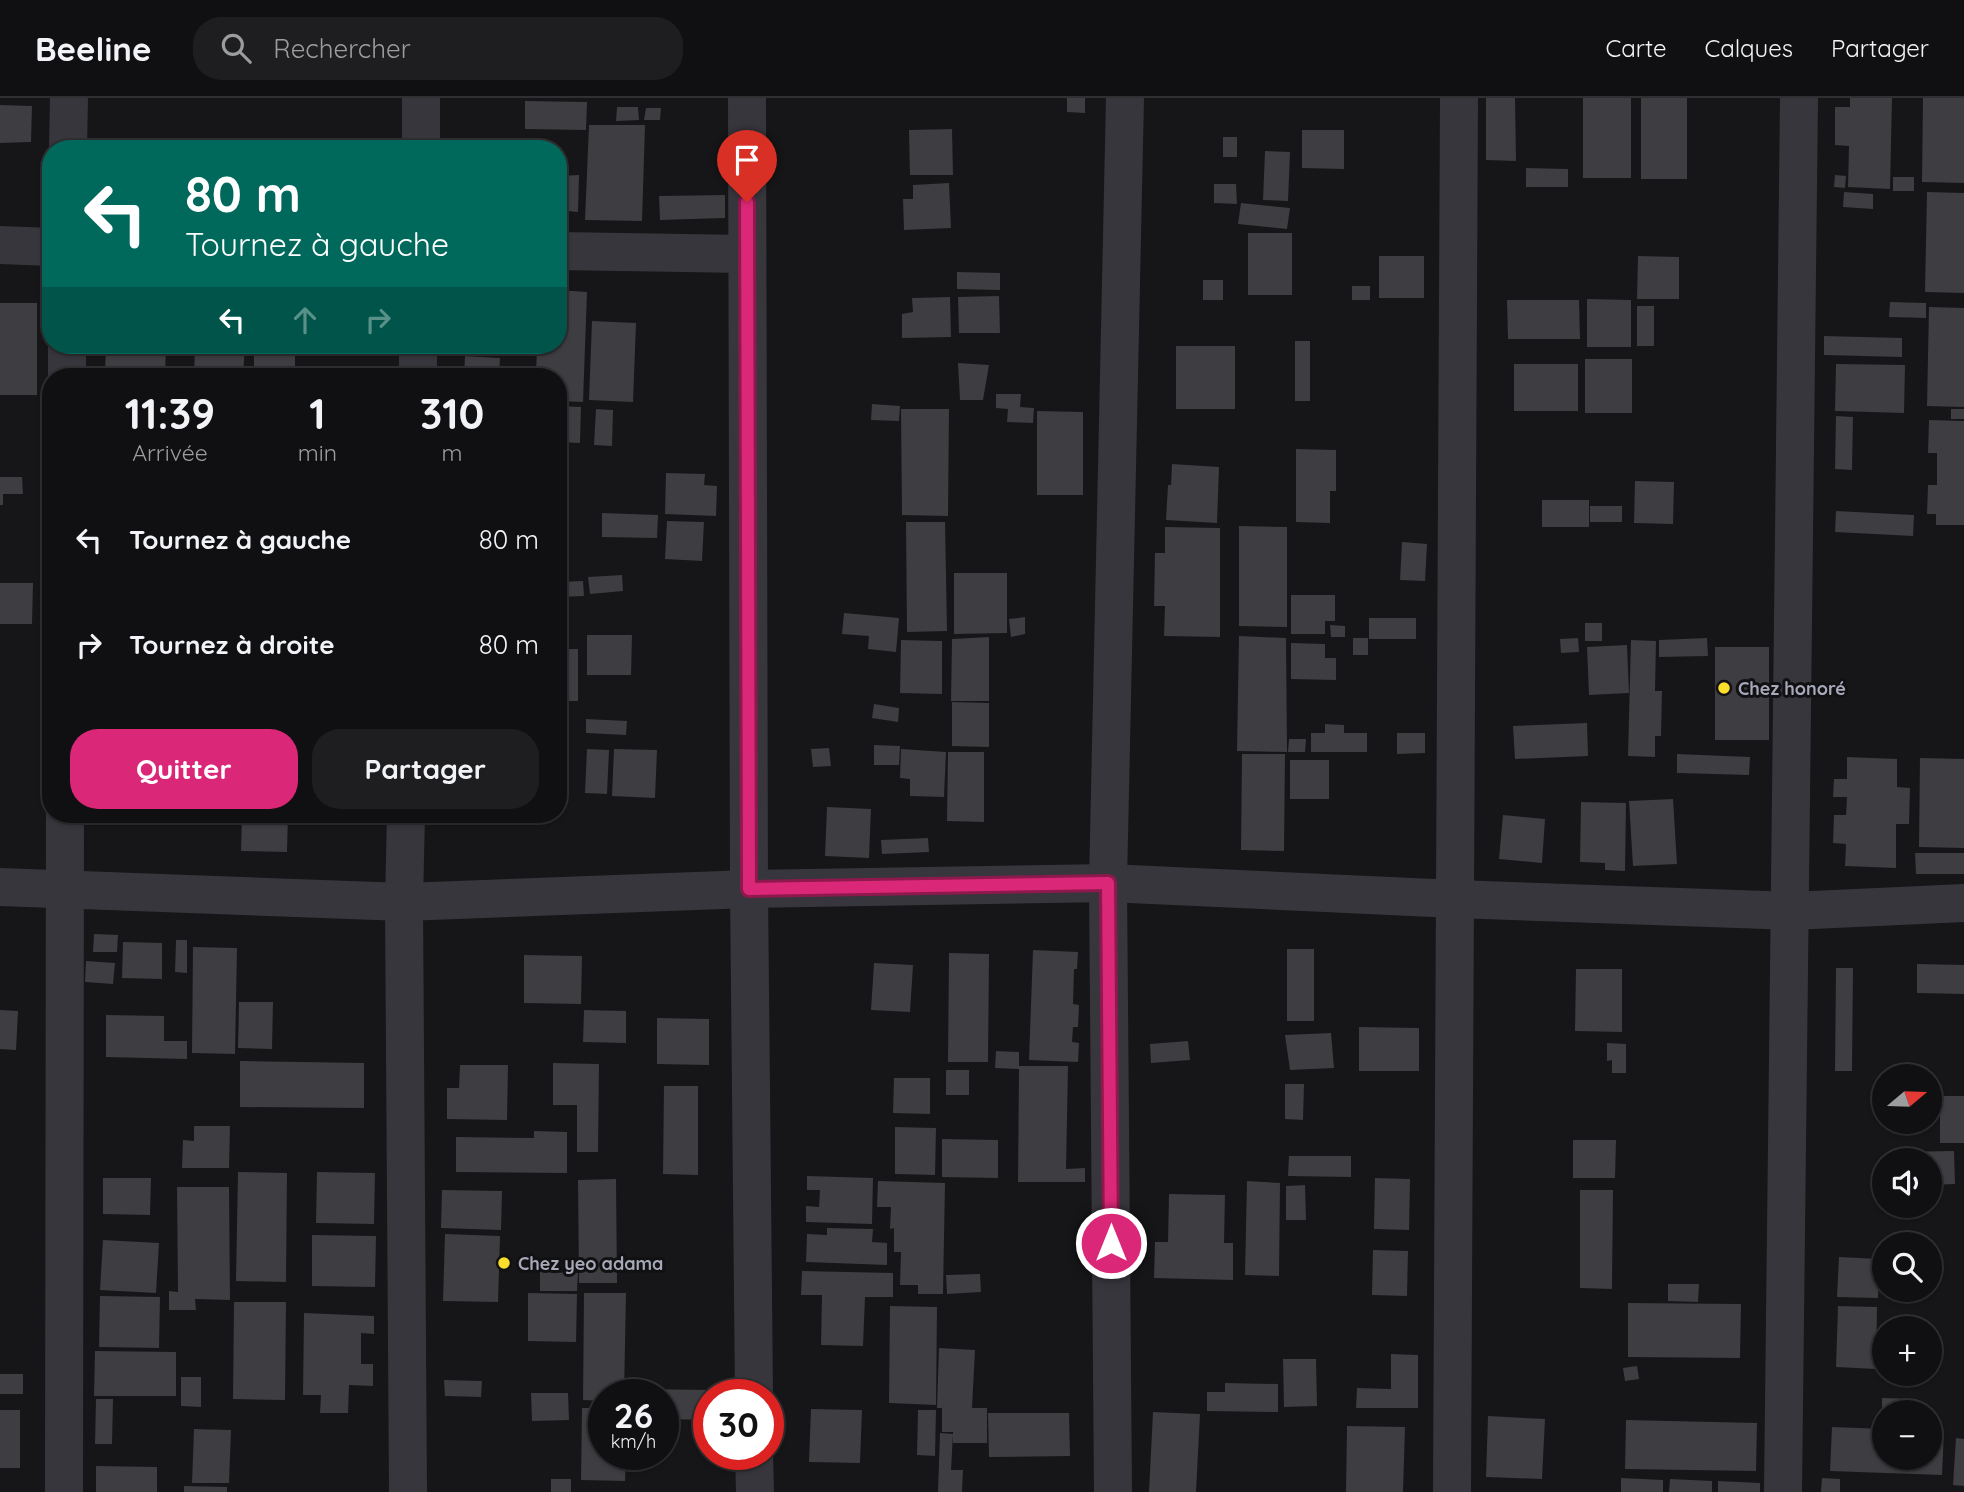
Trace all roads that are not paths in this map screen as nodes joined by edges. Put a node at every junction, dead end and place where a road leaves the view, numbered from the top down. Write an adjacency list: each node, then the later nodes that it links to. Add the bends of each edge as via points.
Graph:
1 (69, 98): 7 (street)
2 (421, 98): 8 (street)
3 (747, 98): 12 (street)
4 (1125, 98): 15 (street)
5 (1460, 98): 19 (street)
6 (1799, 98): 22 (street)
7 (68, 140)
8 (421, 140)
9 (0, 245): 10 (street)
10 (42, 247)
11 (567, 251): 12 (street)
12 (747, 254): 17 (street)
13 (65, 823): 18 (street)
14 (407, 823): 20 (street)
15 (1108, 883): 17 (street); 19 (street); 28 (street)
16 (0, 887): 18 (street)
17 (749, 889): 20 (street); 23 (street)
18 (64, 890): 20 (street); 25 (street)
19 (1455, 899): 22 (street); 29 (street)
20 (404, 902): 26 (street)
21 (1964, 903): 22 (street)
22 (1791, 911): 30 (street)
23 (754, 1379)
24 (754, 1470): 27 (street)
25 (64, 1492)
26 (408, 1492)
27 (755, 1492)
28 (1113, 1492)
29 (1452, 1492)
30 (1783, 1492)

